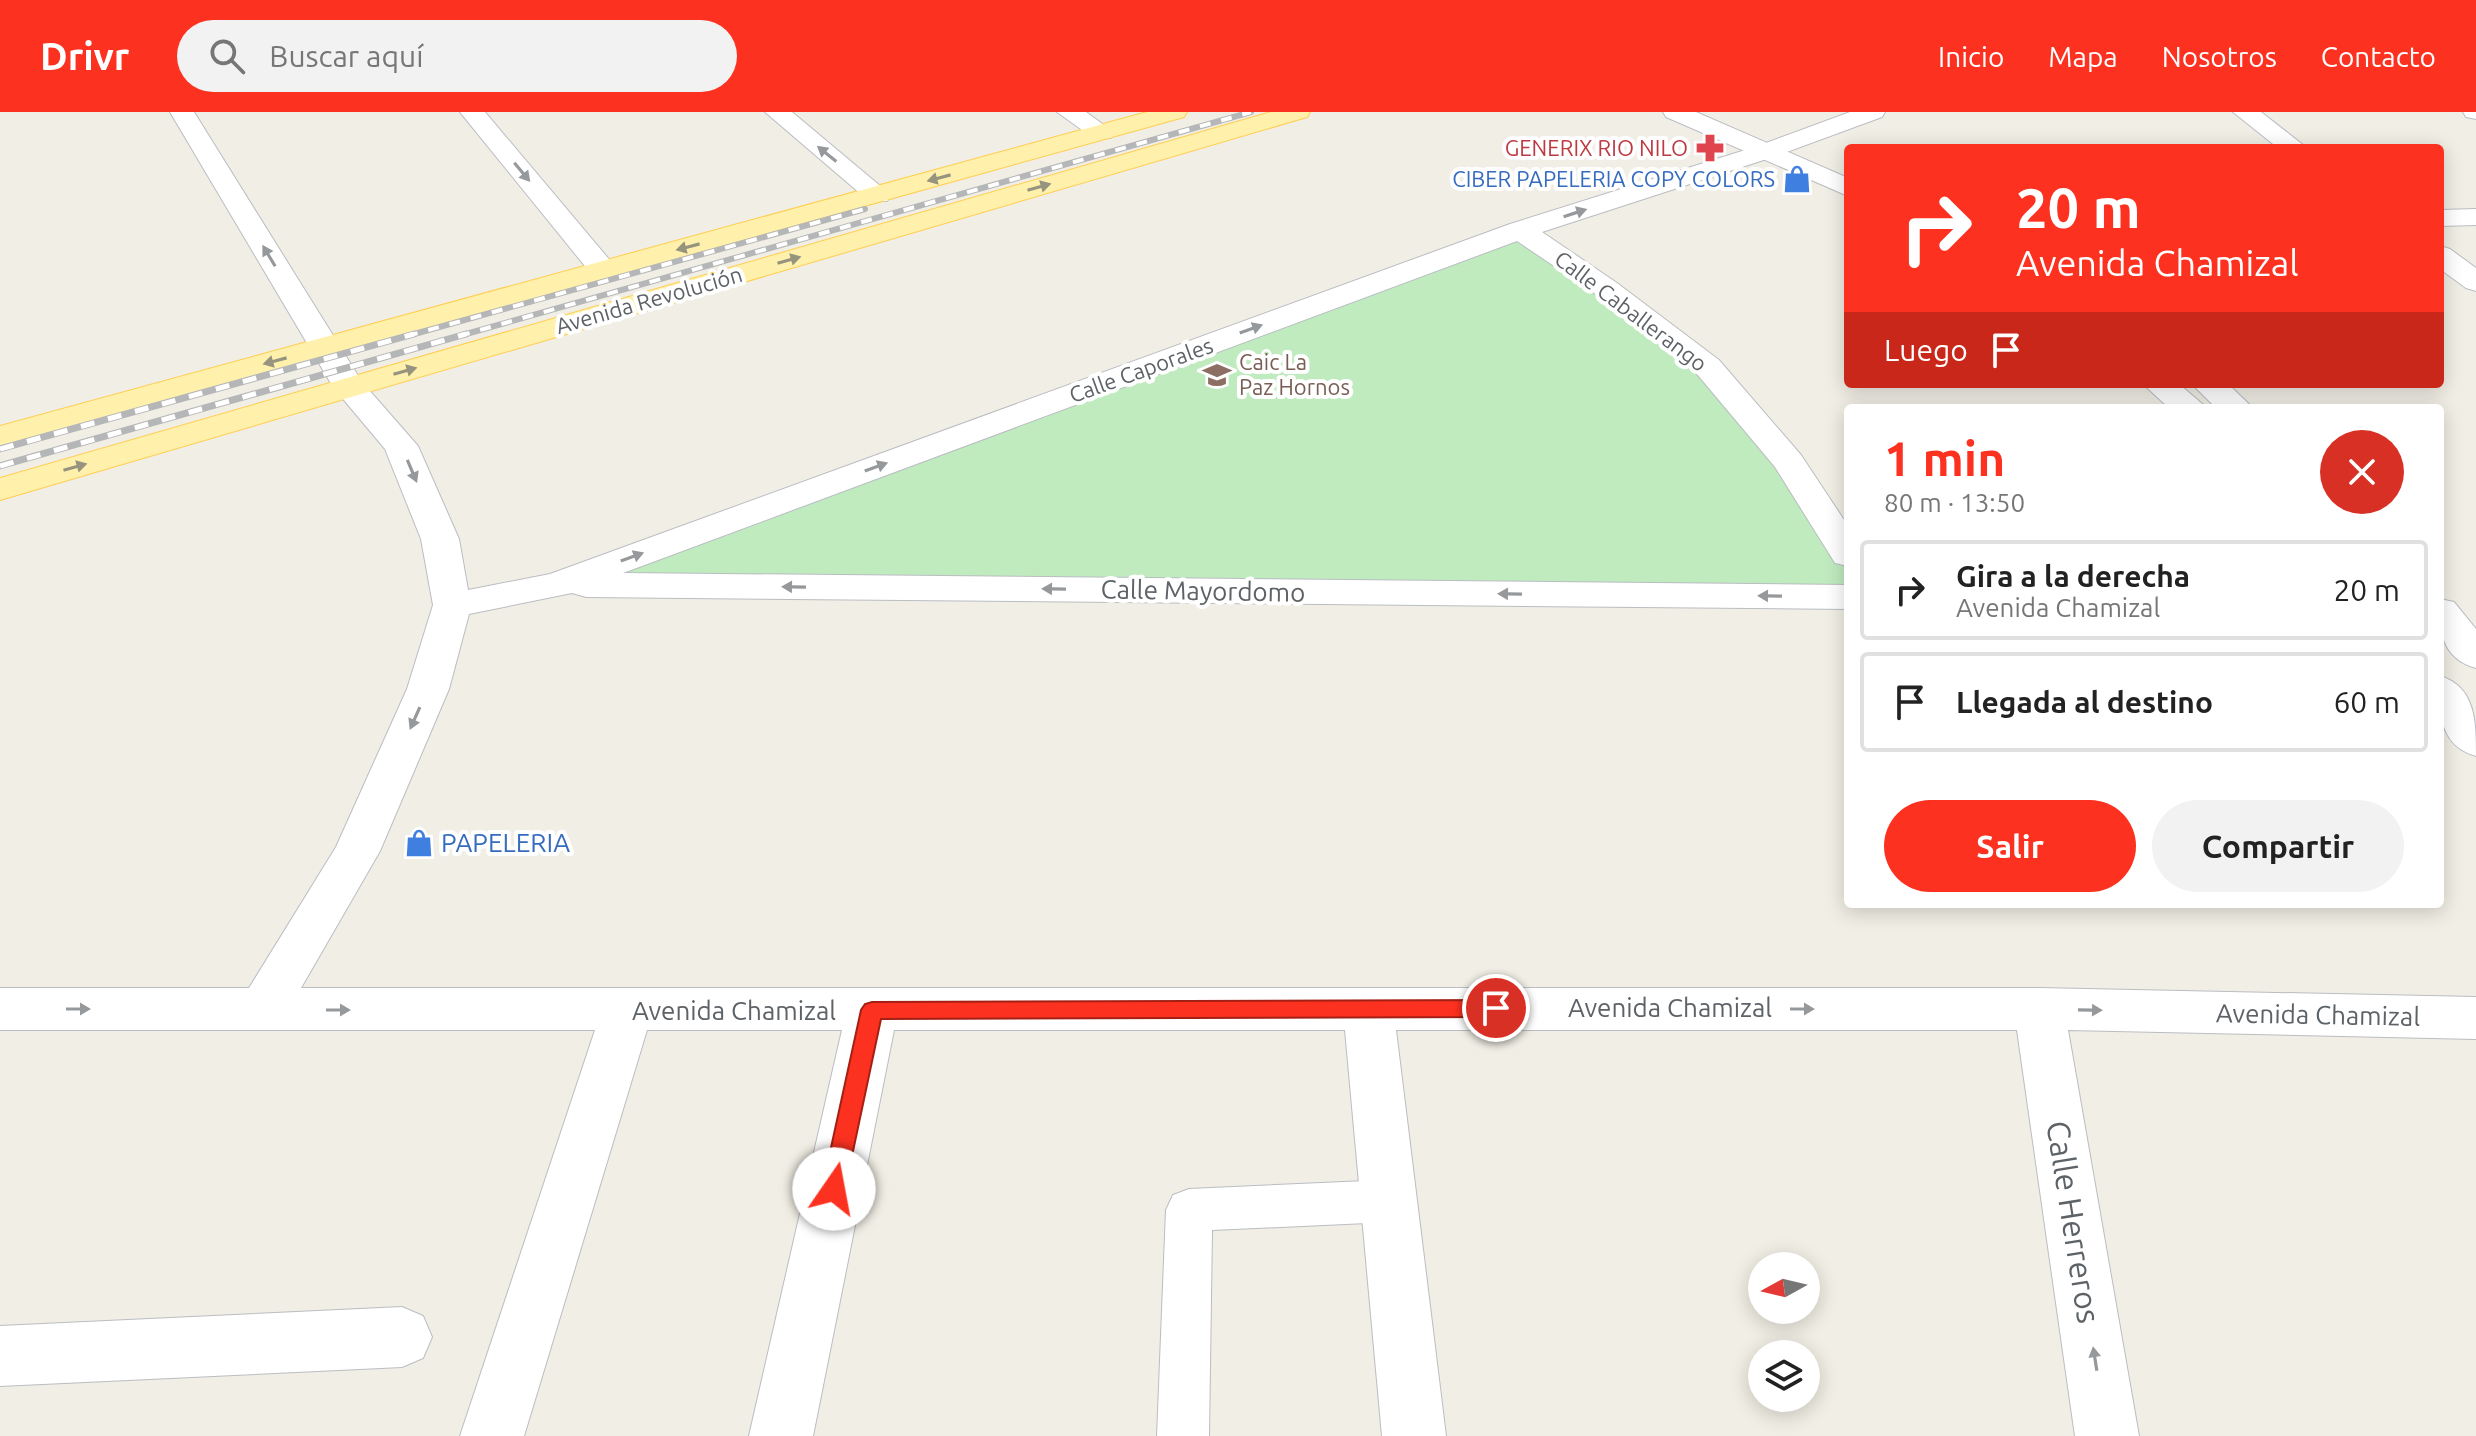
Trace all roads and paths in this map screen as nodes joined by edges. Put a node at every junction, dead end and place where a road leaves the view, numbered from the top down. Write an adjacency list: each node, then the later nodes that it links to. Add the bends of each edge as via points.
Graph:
1 (182, 112): 24 (street, one-way to 1)
2 (472, 112): 22 (street, one-way to 22)
3 (777, 112): 17 (street, one-way to 3)
4 (1069, 112): 11 (street)
5 (1175, 112): 11 (main road, Avenida Revolución)
6 (1298, 112): 25 (main road, Avenida Revolución, one-way to 6)
7 (1675, 112): 14 (street)
8 (1730, 112): 12 (street)
9 (1873, 112): 12 (street, Calle Caporales)
10 (2245, 112): 13 (street)
11 (1102, 133): 17 (main road, Avenida Revolución, one-way to 17)
12 (1797, 140): 14 (street, Calle Caporales); 15 (street)
13 (2289, 144)
14 (1767, 151): 16 (street); 20 (street, Calle Caporales, one-way to 14)
15 (1844, 163)
16 (1844, 186)
17 (878, 195): 22 (main road, Avenida Revolución, one-way to 22)
18 (2476, 217): 19 (street)
19 (2444, 218)
20 (1520, 230): 32 (street, Calle Caballerango, via 1708,367 1789,462); 33 (street, Calle Caporales, one-way to 20)
21 (2444, 258): 23 (street)
22 (603, 270): 24 (main road, Avenida Revolución)
23 (2476, 282)
24 (323, 347): 25 (street); 30 (main road, Avenida Revolución, one-way to 30)
25 (349, 387): 31 (main road, Avenida Revolución, one-way to 25); 35 (street, one-way to 35, via 401,446 440,539)
26 (2164, 388): 28 (street)
27 (2213, 388): 29 (street)
28 (2185, 404)
29 (2231, 404)
30 (0, 437)
31 (0, 489)
32 (1844, 549)
33 (559, 584): 34 (street, Calle Mayordomo, one-way to 33); 35 (street, Calle Caporales)
34 (1844, 597)
35 (452, 605): 42 (street, one-way to 42, via 428,689 357,851)
36 (2444, 616): 37 (street)
37 (2476, 655)
38 (2444, 696): 39 (street)
39 (2476, 741)
40 (1368, 1008): 43 (street, Avenida Chamizal, one-way to 43); 44 (street, Avenida Chamizal); 47 (street)
41 (0, 1009): 42 (street, Avenida Chamizal, one-way to 42)
42 (263, 1009): 45 (street, Avenida Chamizal, one-way to 45)
43 (2039, 1009): 46 (street, Avenida Chamizal, one-way to 46); 54 (street, Calle Herreros, one-way to 43)
44 (872, 1010): 45 (street, Avenida Chamizal); 51 (street)
45 (627, 1011): 50 (street)
46 (2476, 1018)
47 (1389, 1201): 52 (lane, via 1189,1210); 53 (street)
48 (402, 1337): 49 (street)
49 (0, 1356)
50 (492, 1436)
51 (781, 1436)
52 (1183, 1436)
53 (1414, 1436)
54 (2107, 1436)

